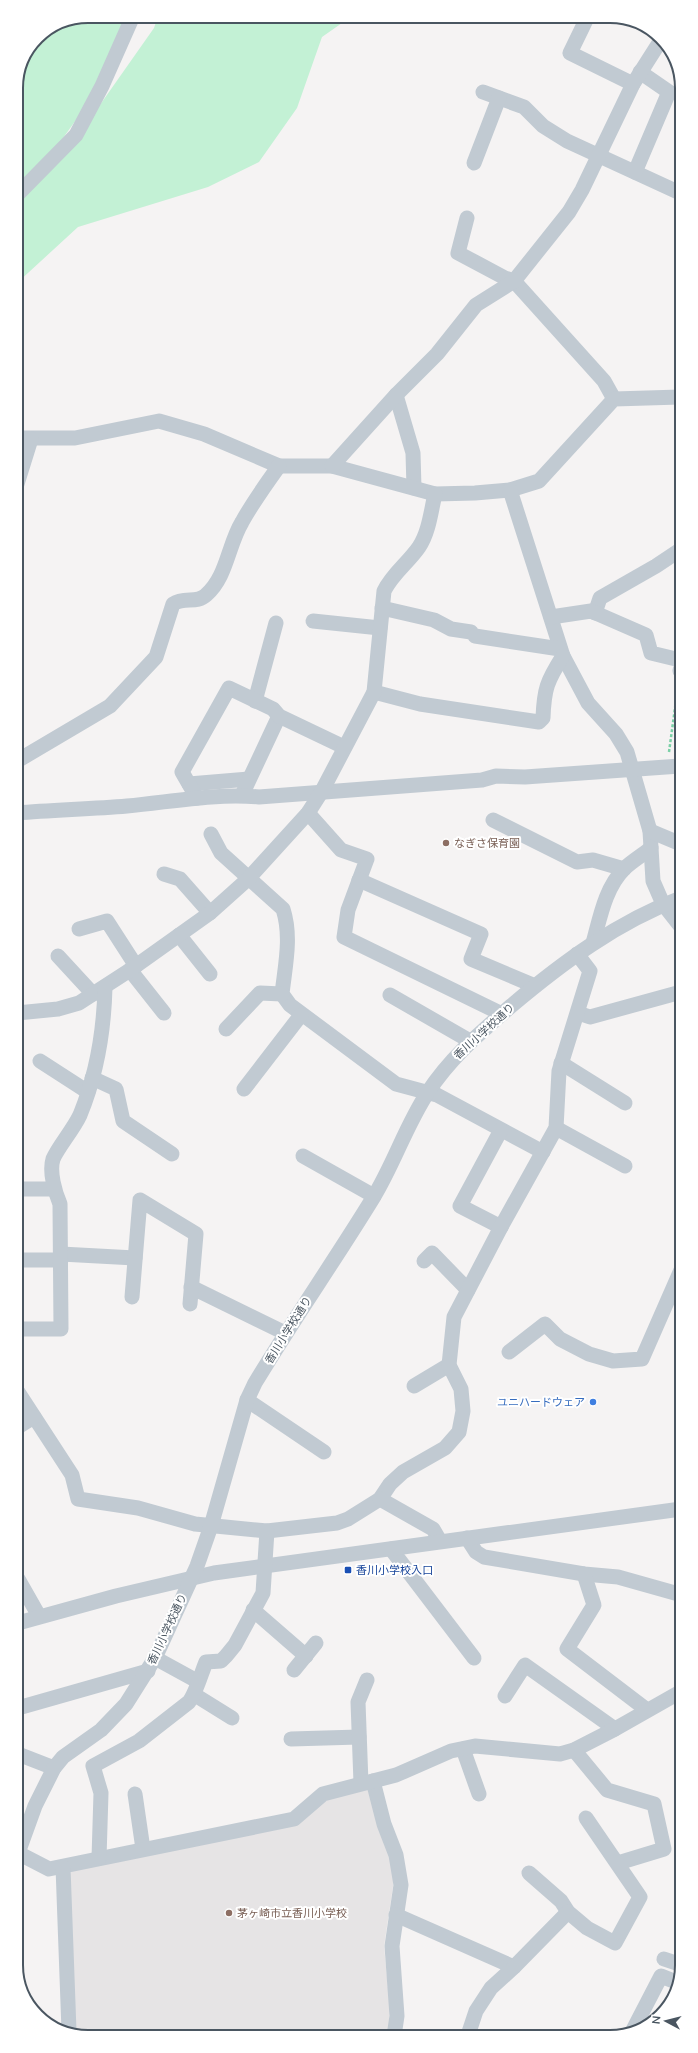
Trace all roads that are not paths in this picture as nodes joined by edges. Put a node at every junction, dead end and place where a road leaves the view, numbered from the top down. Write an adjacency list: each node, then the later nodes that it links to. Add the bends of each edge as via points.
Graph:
1 (130, 23): 10 (street, via 102,86 76,135)
2 (585, 23): 4 (street, via 570,53)
3 (658, 45): 4 (street)
4 (636, 78): 7 (street); 9 (street, via 669,92)
5 (483, 92): 6 (street)
6 (499, 98): 7 (street, via 524,107 543,126 567,141); 8 (street)
7 (599, 155): 9 (street); 13 (street, via 569,212)
8 (474, 163)
9 (635, 172): 11 (street)
10 (23, 189)
11 (675, 191)
12 (467, 218): 13 (street, via 458,253)
13 (514, 281): 14 (street, via 476,305 437,354); 16 (street, via 604,381)
14 (396, 395): 19 (street); 20 (street, via 413,454)
15 (675, 397): 16 (street)
16 (614, 400): 21 (street, via 539,481)
17 (24, 439): 18 (street, via 75,438 159,421 204,434)
18 (279, 466): 19 (street); 36 (street, via 241,522 217,584 205,597 179,600 173,604 156,656 110,706)
19 (332, 466): 20 (street)
20 (414, 488): 22 (street)
21 (510, 490): 22 (street); 26 (street)
22 (435, 494): 24 (street, via 426,532 419,547 390,578 384,591)
23 (675, 553): 25 (street, via 600,598)
24 (382, 608): 29 (street); 30 (street, via 434,620 451,629)
25 (595, 613): 26 (street, via 591,611); 31 (street, via 646,635 651,653)
26 (551, 617): 30 (street)
27 (313, 621): 29 (street)
28 (276, 623): 33 (street)
29 (380, 628): 32 (street)
30 (561, 653): 32 (street, via 544,691 543,718 539,722 420,704); 38 (street, via 588,703 616,734 627,752)
31 (675, 659)
32 (374, 692): 35 (street)
33 (255, 701): 34 (street); 40 (street, via 229,688 182,772)
34 (279, 716): 35 (street); 39 (street)
35 (344, 747): 41 (street)
36 (23, 757)
37 (674, 766): 38 (street)
38 (632, 769): 41 (street, via 525,777 496,776 482,780); 47 (street)
39 (249, 779): 40 (street); 42 (street)
40 (189, 784): 43 (street)
41 (322, 791): 42 (street, via 259,797); 45 (street)
42 (242, 795): 43 (street)
43 (197, 798): 44 (street)
44 (23, 812)
45 (308, 813): 53 (street); 54 (street, via 341,850 367,859)
46 (493, 820): 51 (street, via 577,862 593,860)
47 (650, 832): 49 (street); 50 (street)
48 (211, 834): 53 (street, via 221,854)
49 (675, 842)
50 (652, 848): 51 (street); 56 (street, via 653,881)
51 (624, 869): 61 (street, via 613,882 606,898)
52 (164, 874): 57 (street, via 180,879)
53 (248, 879): 57 (street); 68 (street, via 284,909 288,937)
54 (359, 880): 66 (street, via 481,934 471,959); 74 (street, via 348,910 344,936)
55 (675, 900): 56 (street, 香川小学校通り)
56 (663, 904): 58 (street); 61 (street, 香川小学校通り)
57 (210, 913): 60 (street)
58 (675, 919)
59 (79, 929): 64 (street, via 107,921)
60 (178, 935): 64 (street); 65 (street)
61 (593, 943): 62 (street, 香川小学校通り)
62 (577, 954): 66 (street, 香川小学校通り); 73 (street, via 590,971)
63 (58, 956): 67 (street)
64 (133, 968): 67 (street); 72 (street)
65 (210, 974)
66 (535, 986): 74 (street, 香川小学校通り)
67 (99, 991): 71 (street, via 79,1003 58,1009); 80 (street, via 104,1003)
68 (282, 994): 75 (street); 76 (street, via 260,993)
69 (675, 994): 73 (street, via 590,1017)
70 (390, 995): 77 (street)
71 (23, 1012)
72 (164, 1013)
73 (578, 1013): 79 (street)
74 (502, 1014): 77 (street, 香川小学校通り)
75 (301, 1015): 81 (street); 82 (street, via 396,1084)
76 (226, 1029)
77 (470, 1041): 82 (street, 香川小学校通り, via 453,1058)
78 (40, 1061): 80 (street)
79 (561, 1062): 83 (street); 84 (street)
80 (90, 1085): 87 (street, via 116,1089 123,1121); 91 (street, via 76,1122 53,1160)
81 (244, 1089)
82 (427, 1094): 85 (street, via 437,1095); 92 (street, 香川小学校通り)
83 (625, 1103)
84 (556, 1128): 86 (street); 89 (street)
85 (501, 1130): 86 (street); 93 (street, via 460,1206)
86 (543, 1152): 93 (street)
87 (172, 1154)
88 (303, 1156): 92 (street)
89 (625, 1166)
90 (23, 1189): 91 (street)
91 (54, 1189): 94 (street, via 60,1204)
92 (374, 1196): 104 (street, 香川小学校通り)
93 (501, 1227): 100 (street)
94 (61, 1257): 95 (street); 96 (street); 103 (street, via 61,1329)
95 (135, 1258): 99 (street, via 140,1200 196,1234); 101 (street)
96 (23, 1260)
97 (424, 1260): 100 (street, via 432,1253)
98 (675, 1285): 105 (street, via 642,1359 613,1361 589,1354 560,1339 545,1324)
99 (191, 1287): 102 (street); 104 (street)
100 (468, 1290): 106 (street, via 454,1317)
101 (132, 1297)
102 (190, 1304)
103 (23, 1330)
104 (285, 1333): 109 (street, 香川小学校通り)
105 (509, 1352)
106 (449, 1365): 107 (street); 113 (street, via 461,1389 463,1411 459,1432 445,1448 403,1472 390,1484)
107 (414, 1386)
108 (23, 1400): 110 (street)
109 (247, 1400): 112 (street); 115 (street, 香川小学校通り)
110 (34, 1417): 111 (street); 115 (street, via 72,1475 78,1499 138,1508)
111 (23, 1424)
112 (324, 1452)
113 (380, 1499): 116 (street, via 337,1523); 118 (street, via 432,1529)
114 (675, 1509): 117 (street)
115 (211, 1526): 116 (street); 122 (street, 香川小学校通り)
116 (267, 1531): 120 (street)
117 (467, 1538): 118 (street); 121 (street, via 476,1552 484,1557)
118 (440, 1541): 119 (street)
119 (391, 1548): 120 (street); 130 (street)
120 (264, 1566): 122 (street); 125 (street, via 263,1592)
121 (584, 1574): 124 (street, via 618,1577); 138 (street, via 594,1606 568,1649)
122 (192, 1578): 126 (street); 131 (street, 香川小学校通り)
123 (23, 1588): 126 (street)
124 (675, 1593)
125 (253, 1610): 129 (street); 134 (street, via 235,1645 226,1656 221,1660 206,1662)
126 (39, 1616): 127 (street)
127 (23, 1621)
128 (316, 1644): 129 (street)
129 (306, 1656): 132 (street)
130 (474, 1658)
131 (151, 1665): 134 (street); 137 (street); 146 (street, 香川小学校通り, via 126,1704 101,1730 63,1757)
132 (294, 1670)
133 (368, 1680): 141 (street, via 358,1702)
134 (196, 1688): 139 (street); 154 (street, via 189,1702 139,1741 93,1766 101,1793)
135 (675, 1695): 138 (street)
136 (505, 1696): 140 (street, via 525,1665)
137 (23, 1706)
138 (647, 1710): 140 (street)
139 (232, 1718)
140 (615, 1729): 144 (street)
141 (359, 1737): 142 (street); 147 (street)
142 (291, 1739)
143 (463, 1749): 144 (street, via 475,1746 560,1754); 147 (street, via 451,1751 396,1775); 149 (street)
144 (574, 1750): 155 (street, via 607,1790 654,1804 664,1849)
145 (23, 1756): 146 (street)
146 (54, 1768): 151 (street, 香川小学校通り, via 35,1806)
147 (367, 1782): 152 (street, via 324,1794 294,1819); 159 (street, via 396,1854 401,1885)
148 (135, 1794): 152 (street)
149 (479, 1794)
150 (586, 1818): 155 (street)
151 (23, 1839)
152 (143, 1849): 154 (street)
153 (23, 1856): 156 (street, via 49,1869)
154 (99, 1858): 156 (street)
155 (618, 1863): 158 (street, via 640,1897 615,1943 587,1928)
156 (63, 1867): 165 (street)
157 (529, 1873): 158 (street, via 561,1901)
158 (568, 1912): 162 (street)
159 (396, 1915): 162 (street); 166 (street, via 392,1946 397,2016)
160 (664, 1959): 161 (street)
161 (675, 1963)
162 (514, 1967): 167 (street, via 483,1999)
163 (673, 1981): 164 (street, via 661,1976)
164 (636, 2025)
165 (68, 2027)
166 (395, 2030)
167 (470, 2030)

